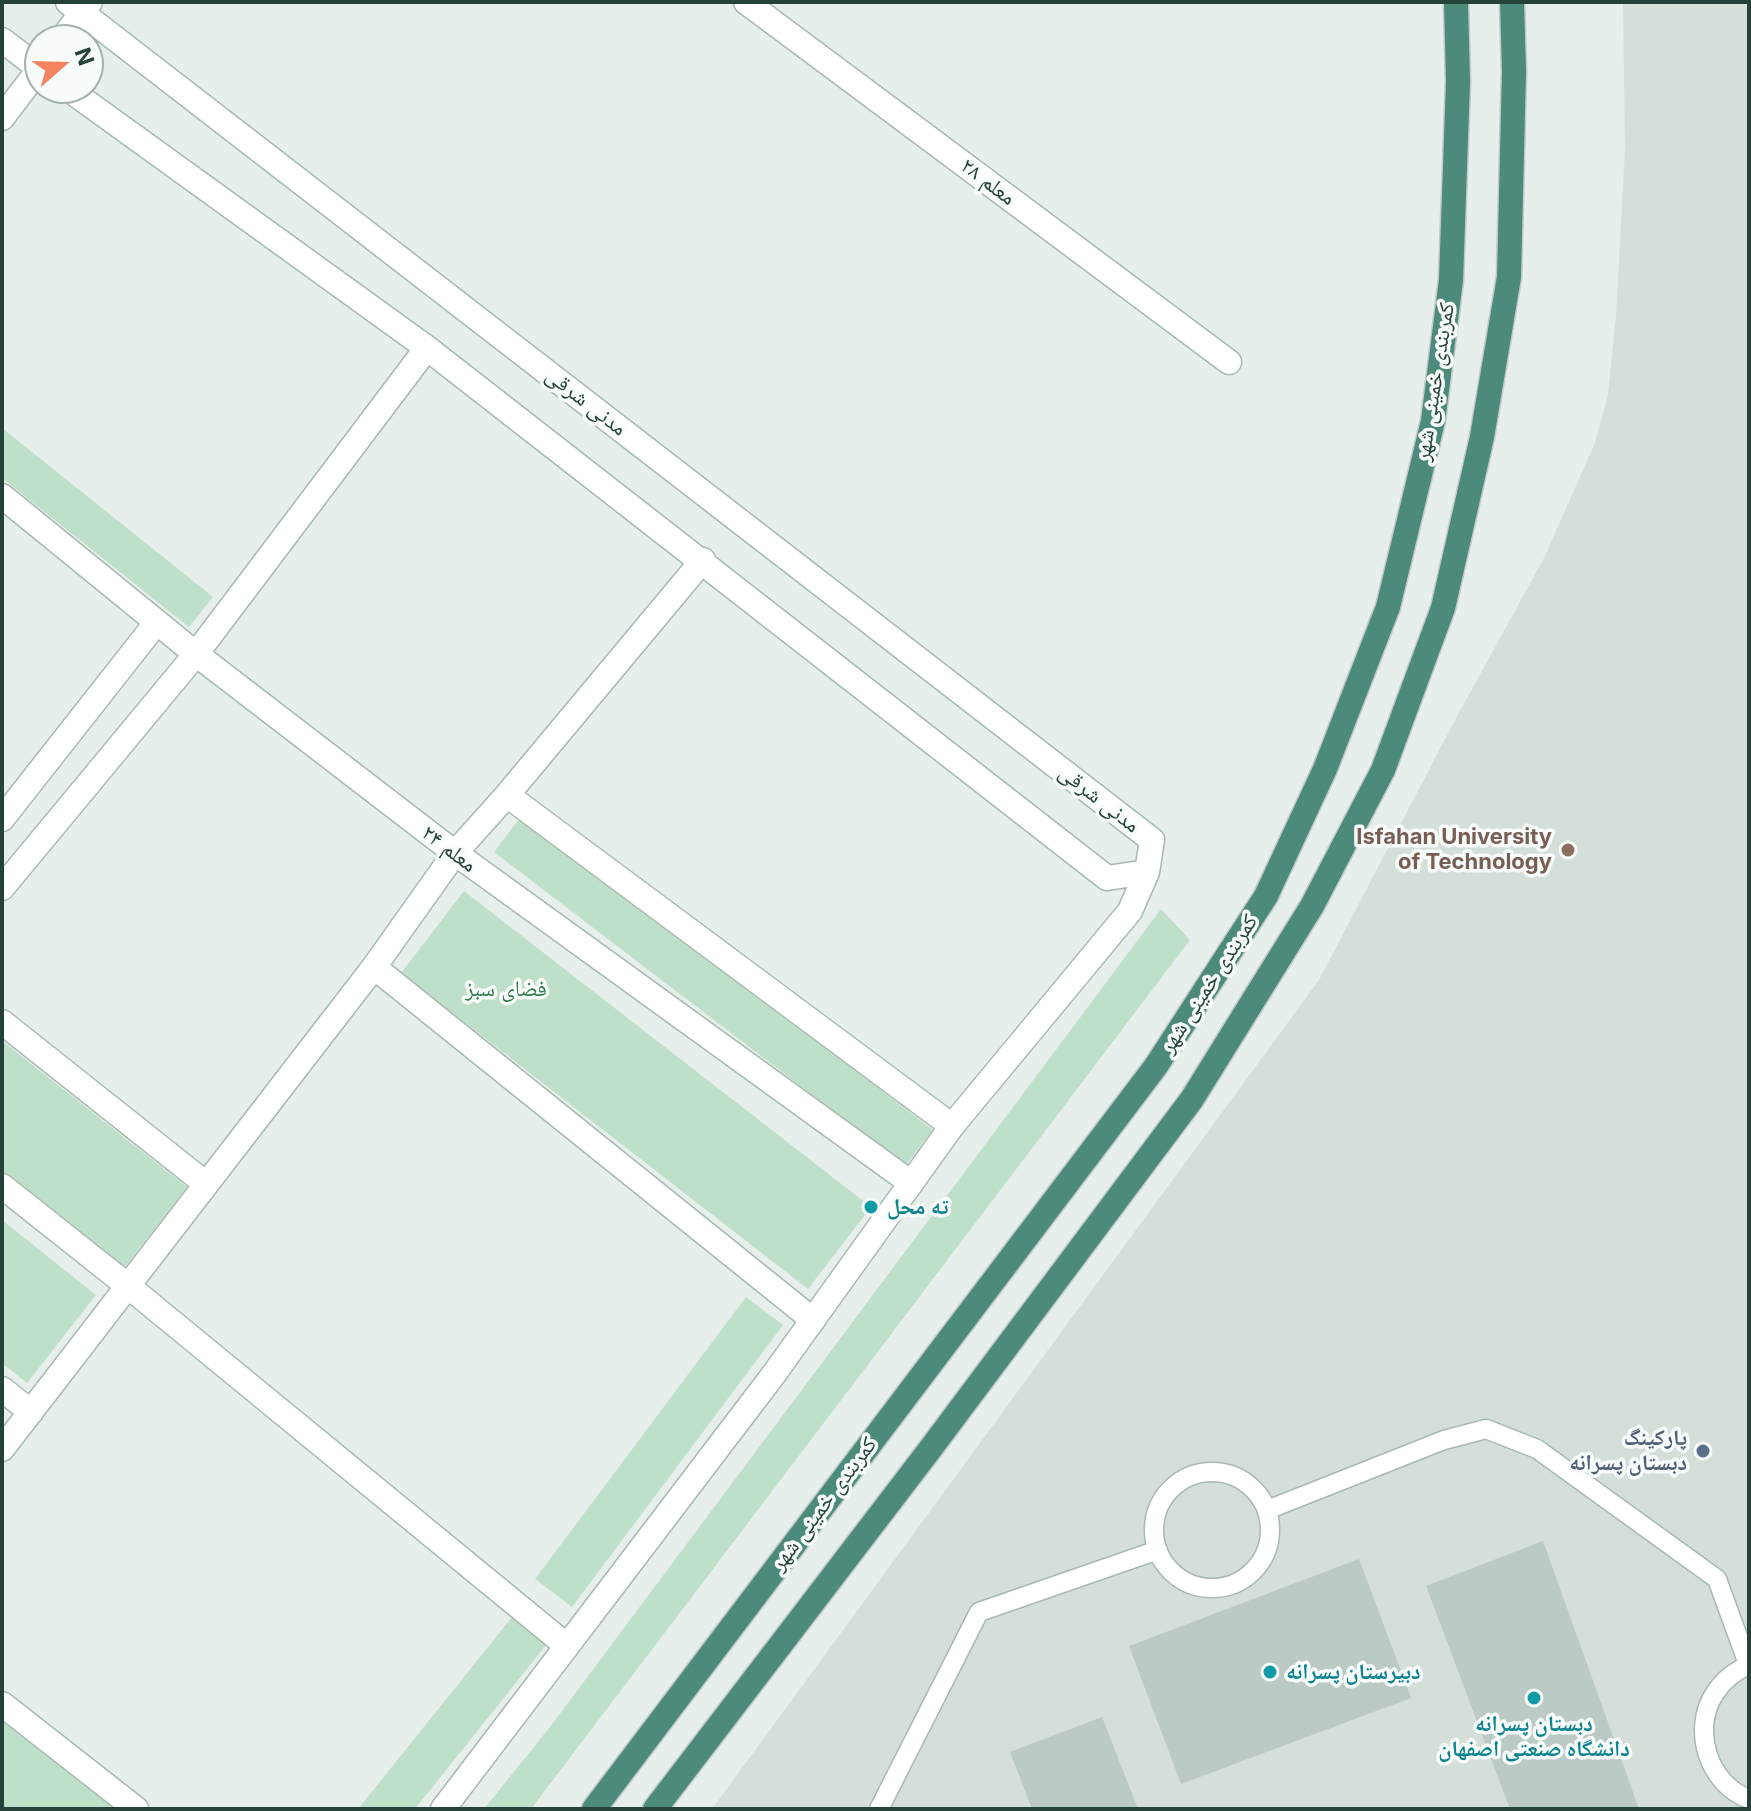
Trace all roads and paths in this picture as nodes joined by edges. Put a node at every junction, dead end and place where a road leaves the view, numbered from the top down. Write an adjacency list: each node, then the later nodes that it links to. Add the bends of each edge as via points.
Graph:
1 (746, 2): 12 (street, معلم ۲۸)
2 (1456, 2): 41 (highway, کمربندی خمینی شهر, via 1451,280 1433,421 1388,607 1325,769 1266,896 1156,1066)
3 (1512, 2): 42 (highway, کمربندی خمینی شهر, via 1509,277 1482,437 1443,608 1383,770 1312,906 1192,1099)
4 (80, 5): 5 (street); 20 (street, مدنی شرقی, via 1152,840)
5 (70, 24)
6 (2, 40): 7 (street)
7 (24, 56)
8 (24, 89): 10 (street)
9 (89, 104): 11 (street)
10 (2, 118)
11 (427, 348): 14 (street); 16 (street)
12 (1229, 362)
13 (2, 496): 15 (street, معلم ۲۴)
14 (703, 560): 17 (street); 20 (street, via 1107,878)
15 (157, 622): 16 (street, معلم ۲۴); 18 (street)
16 (196, 654): 19 (street, معلم ۲۴); 21 (street)
17 (507, 795): 19 (street); 24 (street)
18 (2, 819)
19 (455, 853): 22 (street); 25 (street, معلم ۲۴)
20 (1147, 872): 24 (street, via 1130,911)
21 (2, 888)
22 (374, 967): 26 (street); 29 (street)
23 (2, 1022): 26 (street)
24 (952, 1126): 25 (street)
25 (911, 1183): 29 (street)
26 (206, 1184): 28 (street)
27 (2, 1186): 28 (street)
28 (128, 1286): 31 (street); 35 (street)
29 (813, 1320): 35 (street)
30 (2, 1389): 31 (street)
31 (31, 1412): 32 (street)
32 (2, 1449)
33 (1267, 1510): 34 (lane, via 1267,1550 1241,1581 1202,1587 1168,1568); 34 (lane, via 1259,1494 1237,1477 1210,1471 1192,1475 1163,1497 1154,1532); 36 (lane, via 1444,1440 1486,1429 1537,1449 1717,1579)
34 (1158, 1550): 43 (lane, via 979,1612)
35 (567, 1646): 40 (street)
36 (1748, 1664): 38 (lane, via 1714,1695 1705,1716 1704,1739 1722,1781)
37 (2, 1704): 39 (street)
38 (1749, 1799)
39 (136, 1809)
40 (443, 1809)
41 (594, 1809)
42 (655, 1809)
43 (879, 1809)

